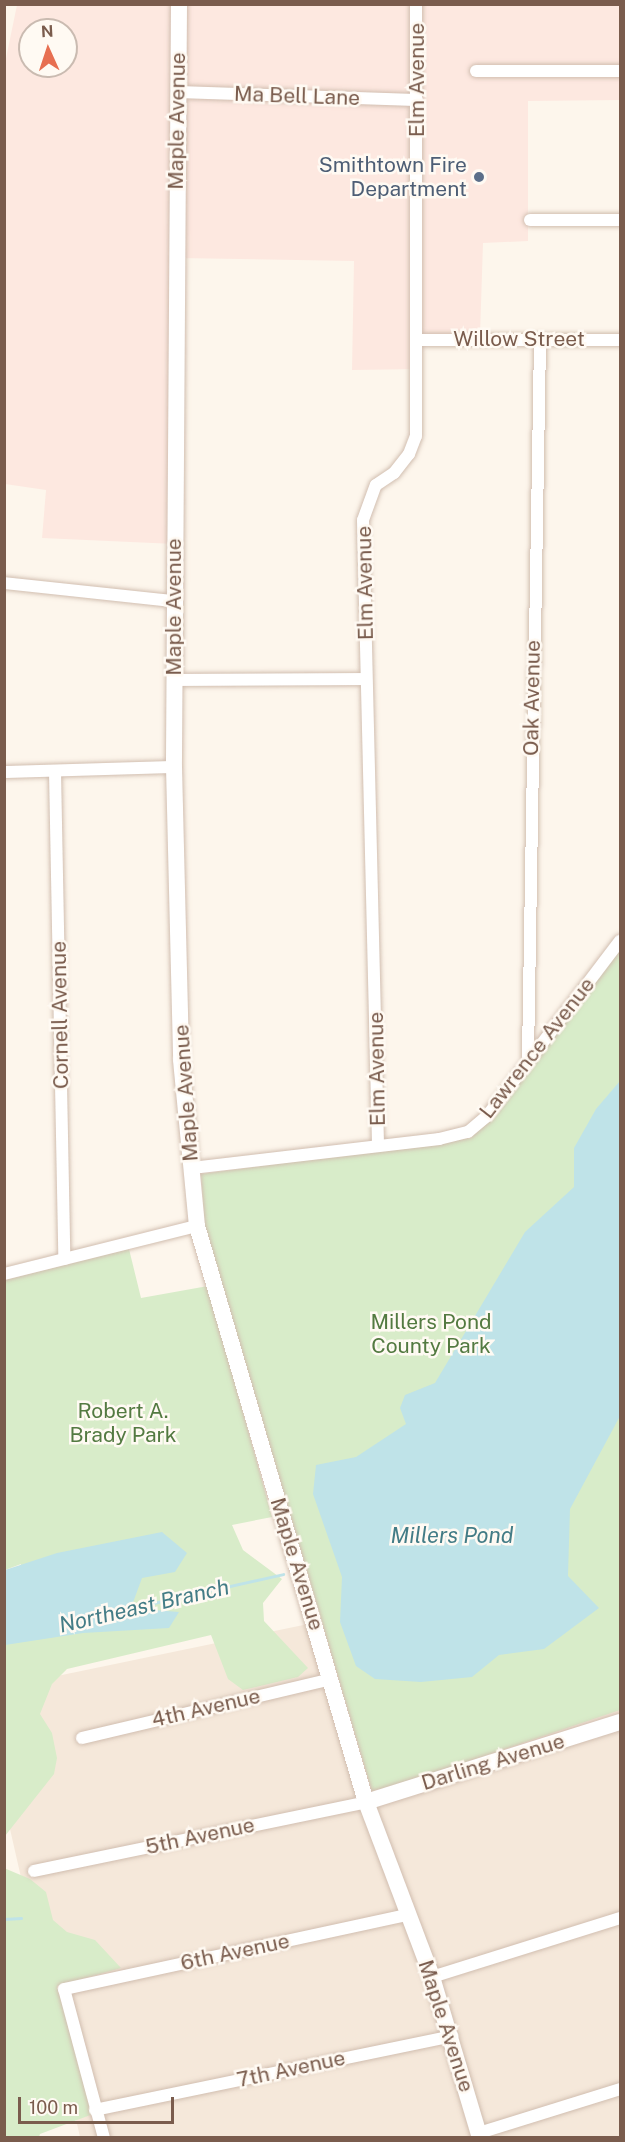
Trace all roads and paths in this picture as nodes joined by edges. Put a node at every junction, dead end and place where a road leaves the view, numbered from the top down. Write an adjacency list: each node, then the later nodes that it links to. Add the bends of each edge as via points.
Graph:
1 (179, 4): 5 (main road, Maple Avenue)
2 (416, 4): 6 (street, Elm Avenue)
3 (476, 71): 4 (street)
4 (621, 71)
5 (177, 92): 6 (street, Ma Bell Lane); 13 (main road, Maple Avenue)
6 (417, 100): 10 (street, Elm Avenue)
7 (530, 220): 8 (street)
8 (621, 220)
9 (540, 339): 10 (street, Willow Street); 11 (street, Willow Street); 20 (street, Oak Avenue)
10 (418, 340): 14 (street, Elm Avenue, via 416,436 409,454 376,485 363,520)
11 (621, 340)
12 (4, 584): 13 (street)
13 (173, 601): 15 (main road, Maple Avenue)
14 (366, 679): 15 (street); 21 (street, Elm Avenue)
15 (174, 680): 16 (main road, Maple Avenue)
16 (174, 767): 17 (street); 22 (main road, Maple Avenue, via 181,1060)
17 (56, 771): 18 (street); 24 (street, Cornell Avenue)
18 (4, 772)
19 (621, 940): 20 (street, Lawrence Avenue)
20 (528, 1058): 21 (street, Lawrence Avenue, via 487,1116 468,1132 439,1139)
21 (378, 1144): 22 (street, Lawrence Avenue)
22 (192, 1168): 23 (main road, Maple Avenue)
23 (197, 1226): 24 (street); 26 (main road, Maple Avenue)
24 (64, 1259): 25 (street)
25 (4, 1274)
26 (331, 1678): 28 (street, 4th Avenue); 29 (main road, Maple Avenue)
27 (621, 1722): 29 (main road, Darling Avenue)
28 (82, 1738)
29 (366, 1802): 30 (street, 5th Avenue); 31 (main road, Maple Avenue)
30 (34, 1871)
31 (407, 1915): 33 (main road, Maple Avenue); 36 (street, 6th Avenue, via 64,1989)
32 (621, 1918): 33 (street)
33 (432, 1977): 34 (main road, Maple Avenue)
34 (452, 2036): 36 (street, 7th Avenue); 37 (main road, Maple Avenue)
35 (621, 2089): 37 (street)
36 (95, 2110): 38 (street)
37 (480, 2135)
38 (104, 2138)

